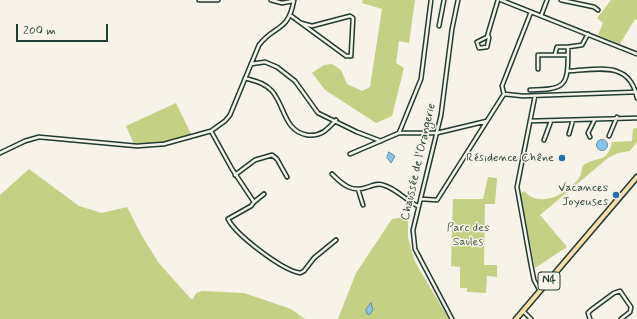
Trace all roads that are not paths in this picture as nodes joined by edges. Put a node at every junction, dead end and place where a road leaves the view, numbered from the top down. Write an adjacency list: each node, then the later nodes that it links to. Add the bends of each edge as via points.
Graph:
1 (199, 0): 2 (street)
2 (218, 0)
3 (271, 0): 10 (street, via 282,3)
4 (431, 0): 45 (street, via 421,79)
5 (444, 0): 16 (street)
6 (458, 0): 46 (street, Chaussée de l'Orangerie)
7 (500, 0): 12 (street); 18 (street)
8 (547, 0): 14 (street)
9 (560, 0): 11 (street)
10 (293, 1): 13 (street)
11 (598, 10)
12 (531, 12): 14 (street); 31 (street, via 502,86)
13 (290, 16): 15 (street); 23 (street, via 280,28 261,42)
14 (541, 16): 17 (street)
15 (301, 23): 15 (street, via 346,56 351,56 354,21 351,16 312,26)
16 (439, 26)
17 (588, 34): 19 (street, via 582,45); 22 (street)
18 (488, 35): 18 (street, via 486,47 478,48 476,42)
19 (568, 47): 20 (street, via 557,47); 21 (street)
20 (555, 54): 21 (street); 24 (street, via 538,55)
21 (568, 54): 25 (street)
22 (637, 54)
23 (251, 64): 26 (street); 39 (street, via 265,62 279,68 295,81 316,112)
24 (538, 69)
25 (568, 71): 29 (street, via 560,86); 30 (street, via 618,70 630,79)
26 (245, 78): 39 (street, via 260,82 271,90 291,126 301,133 322,133); 44 (street, via 230,116)
27 (530, 90): 28 (street)
28 (539, 90): 29 (street); 32 (street)
29 (546, 90): 33 (street)
30 (636, 92): 33 (street); 35 (street)
31 (504, 94): 34 (street); 41 (street)
32 (539, 95): 33 (street); 34 (street)
33 (546, 95)
34 (535, 96): 42 (street)
35 (637, 98)
36 (617, 118): 37 (street); 38 (street); 48 (street)
37 (637, 118)
38 (595, 119): 40 (street); 49 (street, via 588,133)
39 (336, 120): 51 (street)
40 (573, 120): 43 (street); 47 (street)
41 (487, 121): 46 (street); 60 (street, via 437,200)
42 (530, 121): 43 (street); 65 (street, via 517,186 534,280)
43 (551, 121): 50 (street)
44 (211, 131): 52 (street, via 174,142 140,146 39,137 25,140); 55 (street)
45 (399, 133): 46 (street); 51 (street)
46 (437, 133): 60 (street, Chaussée de l'Orangerie)
47 (570, 134)
48 (609, 136)
49 (590, 137)
50 (544, 140)
51 (381, 141): 53 (street)
52 (0, 152)
53 (350, 154)
54 (332, 174): 58 (street, via 345,186)
55 (235, 175): 57 (street, via 255,160 272,155 277,159); 61 (street)
56 (637, 177): 65 (main road, N4)
57 (287, 178)
58 (358, 189): 62 (street); 63 (street, via 382,184)
59 (264, 194): 61 (street)
60 (420, 199): 63 (street, Chaussée de l'Orangerie)
61 (254, 202): 64 (street, via 250,207 230,216 228,221 257,250 297,273 302,272)
62 (363, 205)
63 (418, 206): 67 (street, Chaussée de l'Orangerie, via 413,230 415,249)
64 (336, 240)
65 (540, 291): 66 (main road, N4)
66 (523, 311): 68 (main road, N4); 69 (street)
67 (452, 319)
68 (516, 319)
69 (532, 319)
70 (590, 319): 71 (street, via 588,313 591,310 620,291 631,306 630,312)
71 (621, 319)

